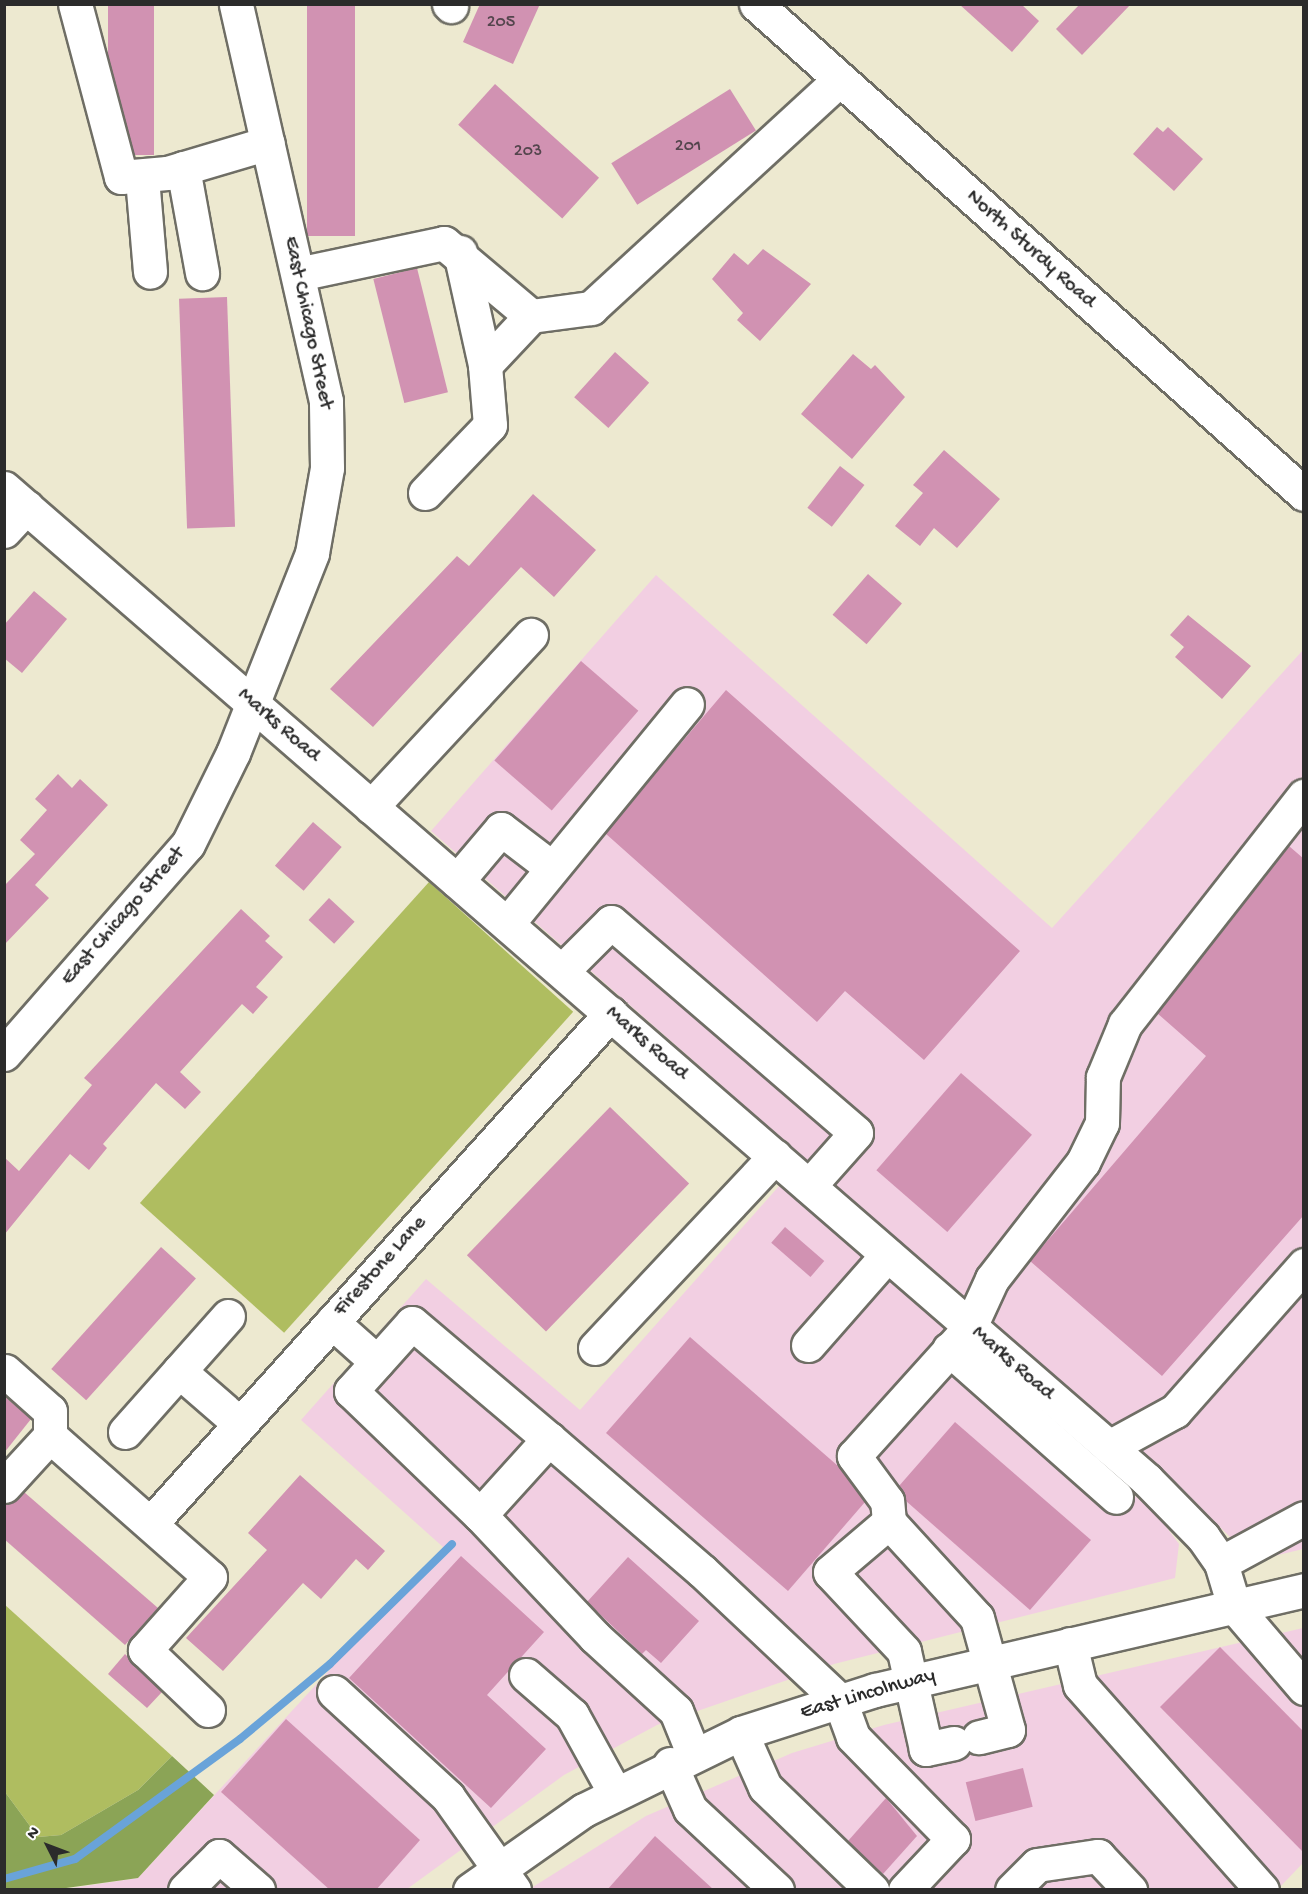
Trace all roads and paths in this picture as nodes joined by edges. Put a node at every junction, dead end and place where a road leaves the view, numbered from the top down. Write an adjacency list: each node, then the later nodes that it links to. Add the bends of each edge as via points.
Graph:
1 (75, 4): 7 (street, via 121,177)
2 (236, 4): 5 (street, East Chicago Street)
3 (756, 4): 4 (street, North Sturdy Road)
4 (840, 79): 12 (street, via 591,308); 15 (street, North Sturdy Road)
5 (268, 143): 6 (street); 11 (street, East Chicago Street)
6 (183, 168): 7 (street); 10 (street)
7 (142, 178): 9 (street)
8 (460, 252): 11 (street, via 444,243 426,243); 12 (street); 13 (street)
9 (150, 272)
10 (202, 273)
11 (298, 273): 19 (street, East Chicago Street, via 326,401 327,468 312,553)
12 (531, 316): 13 (street)
13 (484, 365): 14 (street, via 490,426)
14 (425, 493)
15 (1304, 494)
16 (15, 497): 17 (street); 19 (street, Marks Road)
17 (4, 531)
18 (531, 635): 22 (street)
19 (250, 701): 22 (street, Marks Road); 28 (street, East Chicago Street, via 233,753 188,844)
20 (687, 704): 23 (street)
21 (1304, 796): 35 (street, via 1125,1024 1103,1077 1102,1123 1083,1162 992,1279)
22 (371, 807): 24 (street, Marks Road)
23 (552, 868): 24 (street, via 501,829); 25 (street)
24 (457, 881): 25 (street, Marks Road)
25 (507, 924): 26 (street, Marks Road)
26 (562, 971): 27 (street, Marks Road); 30 (street, via 610,922 856,1133)
27 (610, 1013): 29 (street, Marks Road); 34 (street, Firestone Lane)
28 (4, 1054)
29 (775, 1156): 30 (street, Marks Road); 37 (street)
30 (809, 1186): 31 (street, Marks Road)
31 (888, 1255): 35 (street, Marks Road); 36 (street)
32 (1304, 1265): 45 (street, via 1175,1411)
33 (228, 1316): 40 (street)
34 (332, 1322): 38 (street); 41 (street, Firestone Lane)
35 (959, 1338): 45 (street, Marks Road); 46 (street); 52 (street, via 854,1456 887,1501)
36 (808, 1345)
37 (595, 1348)
38 (377, 1362): 44 (street, via 412,1323); 49 (street, via 351,1391)
39 (5, 1371): 43 (street, via 50,1411)
40 (179, 1371): 41 (street); 42 (street)
41 (240, 1424): 51 (street, Firestone Lane)
42 (125, 1432)
43 (50, 1436): 47 (street); 51 (street)
44 (549, 1439): 49 (street); 62 (street, via 702,1571)
45 (1102, 1442): 46 (street); 53 (street, Marks Road, via 1171,1504)
46 (1075, 1461): 48 (street)
47 (4, 1486)
48 (1116, 1497)
49 (480, 1515): 65 (street, via 596,1637 676,1711)
50 (1304, 1518): 53 (street)
51 (152, 1522): 63 (street, via 210,1577 146,1650)
52 (889, 1522): 57 (street, via 977,1618); 59 (street, via 830,1572 904,1651)
53 (1221, 1563): 55 (street, Marks Road)
54 (1304, 1590): 55 (street, East Lincolnway)
55 (1234, 1606): 56 (street, East Lincolnway); 60 (street)
56 (1070, 1644): 57 (street, East Lincolnway); 76 (street, via 1080,1684)
57 (989, 1662): 59 (street, East Lincolnway); 59 (street, via 1008,1730 926,1749)
58 (526, 1675): 66 (street, via 572,1715)
59 (910, 1682): 62 (street, East Lincolnway)
60 (1304, 1688)
61 (334, 1692): 67 (street, via 448,1797)
62 (840, 1701): 64 (street, East Lincolnway); 73 (street, via 853,1737 953,1839)
63 (208, 1710)
64 (741, 1733): 65 (street, East Lincolnway); 72 (street, via 765,1787)
65 (682, 1758): 66 (street, East Lincolnway); 71 (street, via 690,1809)
66 (615, 1793): 67 (street, East Lincolnway)
67 (507, 1879): 70 (street, East Lincolnway)
68 (185, 1890): 69 (street, via 219,1856)
69 (258, 1890)
70 (470, 1890)
71 (777, 1890)
72 (872, 1890)
73 (905, 1890)
74 (1012, 1890): 75 (street, via 1036,1866 1098,1856)
75 (1130, 1890)
76 (1262, 1890)

